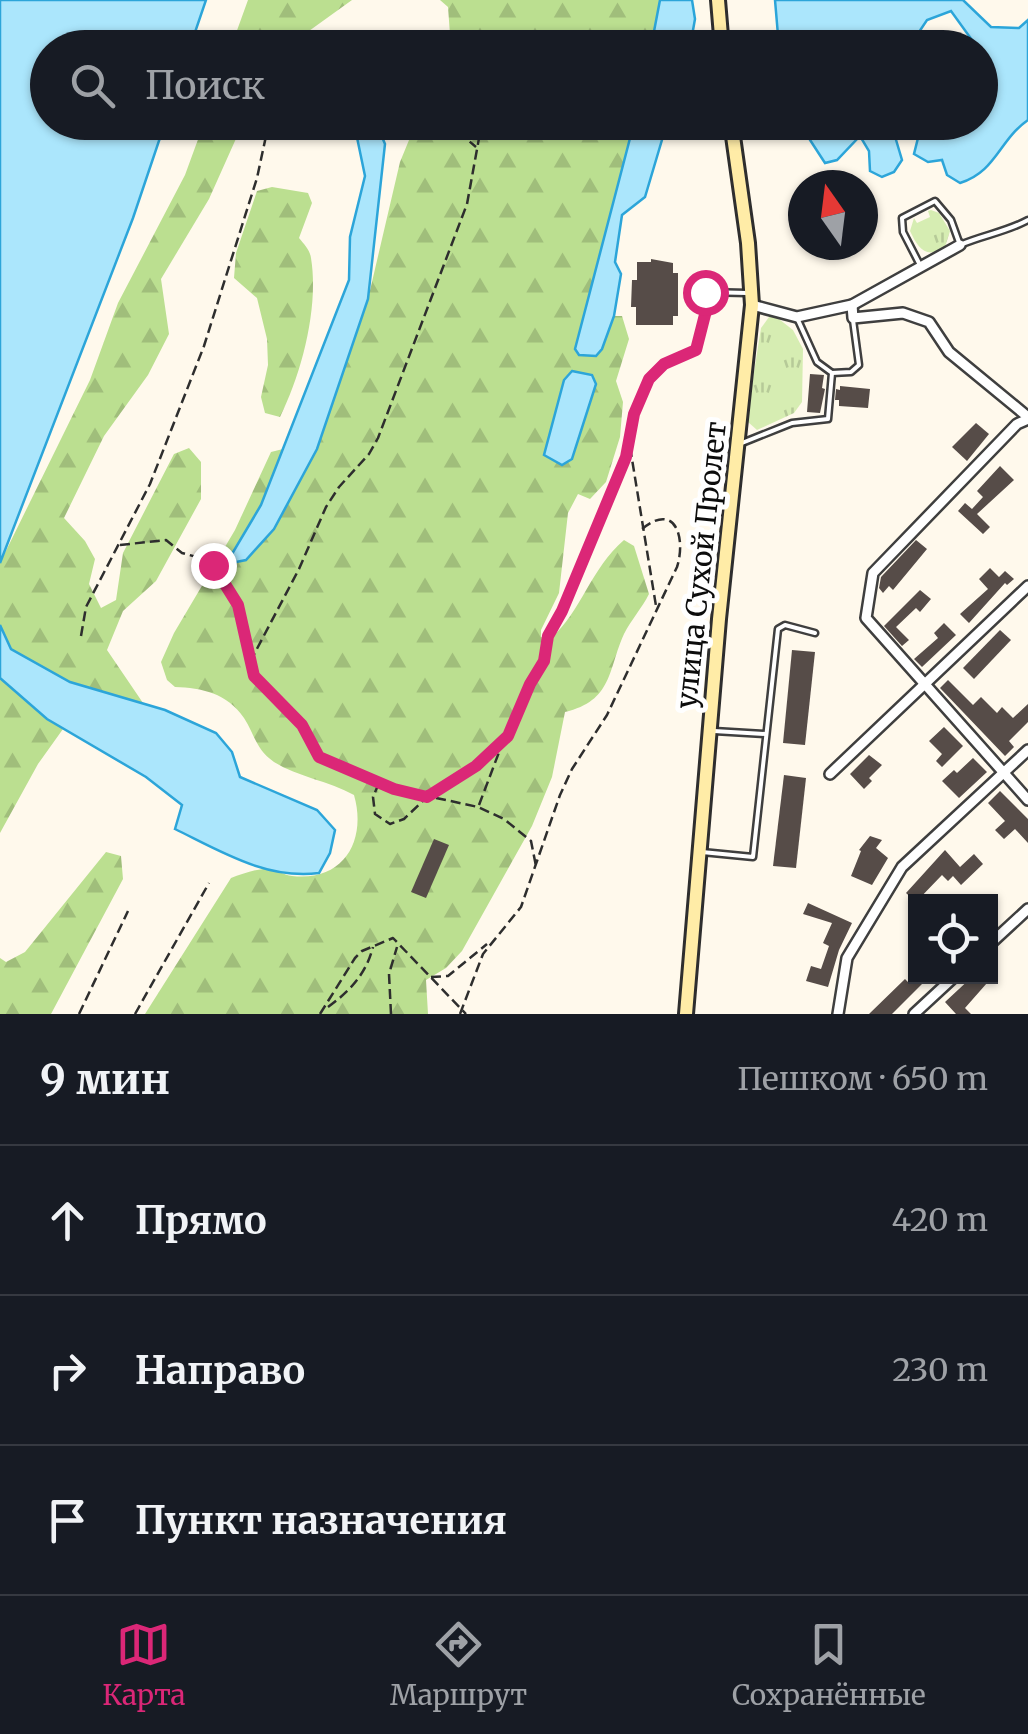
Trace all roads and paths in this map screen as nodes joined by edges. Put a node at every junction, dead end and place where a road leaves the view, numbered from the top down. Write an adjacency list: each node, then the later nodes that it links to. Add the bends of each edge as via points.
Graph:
1 (718, 0): 2 (main road)
2 (720, 30)
3 (265, 140): 22 (path, via 204,346)
4 (468, 140): 7 (path)
5 (479, 140): 7 (path)
6 (733, 140): 13 (main road, улица Сухой Пролет)
7 (477, 148): 27 (path, via 466,204 378,438 326,508)
8 (1028, 220): 9 (lane)
9 (960, 245): 10 (street); 10 (lane, via 936,202 902,218)
10 (922, 266): 14 (street)
11 (705, 292): 12 (lane)
12 (715, 293): 13 (lane); 19 (path, via 696,350 649,379)
13 (752, 299): 15 (street); 20 (main road, улица Сухой Пролет)
14 (852, 305): 15 (street); 16 (street)
15 (797, 316): 17 (lane, via 818,362)
16 (853, 318): 17 (lane, via 859,365); 18 (street, via 904,313 928,322 949,352)
17 (832, 374): 20 (lane, via 828,418 792,423)
18 (1028, 418): 28 (street, via 873,573 866,618)
19 (630, 445): 21 (path); 31 (path, via 548,636 544,661)
20 (737, 445): 29 (main road, улица Сухой Пролет)
21 (642, 529): 24 (path); 24 (path, via 668,520 681,538 677,567)
22 (120, 545): 26 (path, via 86,608); 27 (path, via 166,540 213,565 238,605)
23 (1028, 586): 28 (street)
24 (656, 610): 40 (path, via 607,715 572,769)
25 (816, 633): 30 (lane, via 778,629)
26 (80, 636)
27 (250, 662): 35 (path, via 254,676 302,725 319,757)
28 (926, 686): 33 (street); 34 (street)
29 (710, 730): 30 (lane); 39 (main road, улица Сухой Пролет)
30 (767, 734): 39 (lane, via 753,858)
31 (503, 743): 36 (path); 38 (path)
32 (1028, 750): 34 (street)
33 (830, 774)
34 (1004, 774): 37 (street); 56 (street, via 902,868 847,958)
35 (378, 783): 36 (path); 36 (path, via 372,804 390,824)
36 (427, 797): 38 (path)
37 (1028, 800)
38 (478, 807): 40 (path, via 524,833)
39 (700, 852): 55 (main road, улица Сухой Пролет)
40 (536, 866): 45 (path, via 521,907)
41 (209, 884): 53 (path)
42 (1028, 910): 44 (street)
43 (128, 911): 52 (path)
44 (998, 937)
45 (492, 940): 48 (path, via 448,976); 51 (path)
46 (373, 946): 47 (path, via 393,938); 50 (path, via 355,958); 50 (path, via 350,989)
47 (398, 946): 48 (path); 54 (path, via 389,974)
48 (430, 977): 51 (path)
49 (946, 984): 57 (street)
50 (321, 1012)
51 (463, 1013)
52 (79, 1014)
53 (135, 1014)
54 (391, 1014)
55 (686, 1014)
56 (838, 1014)
57 (914, 1014)

